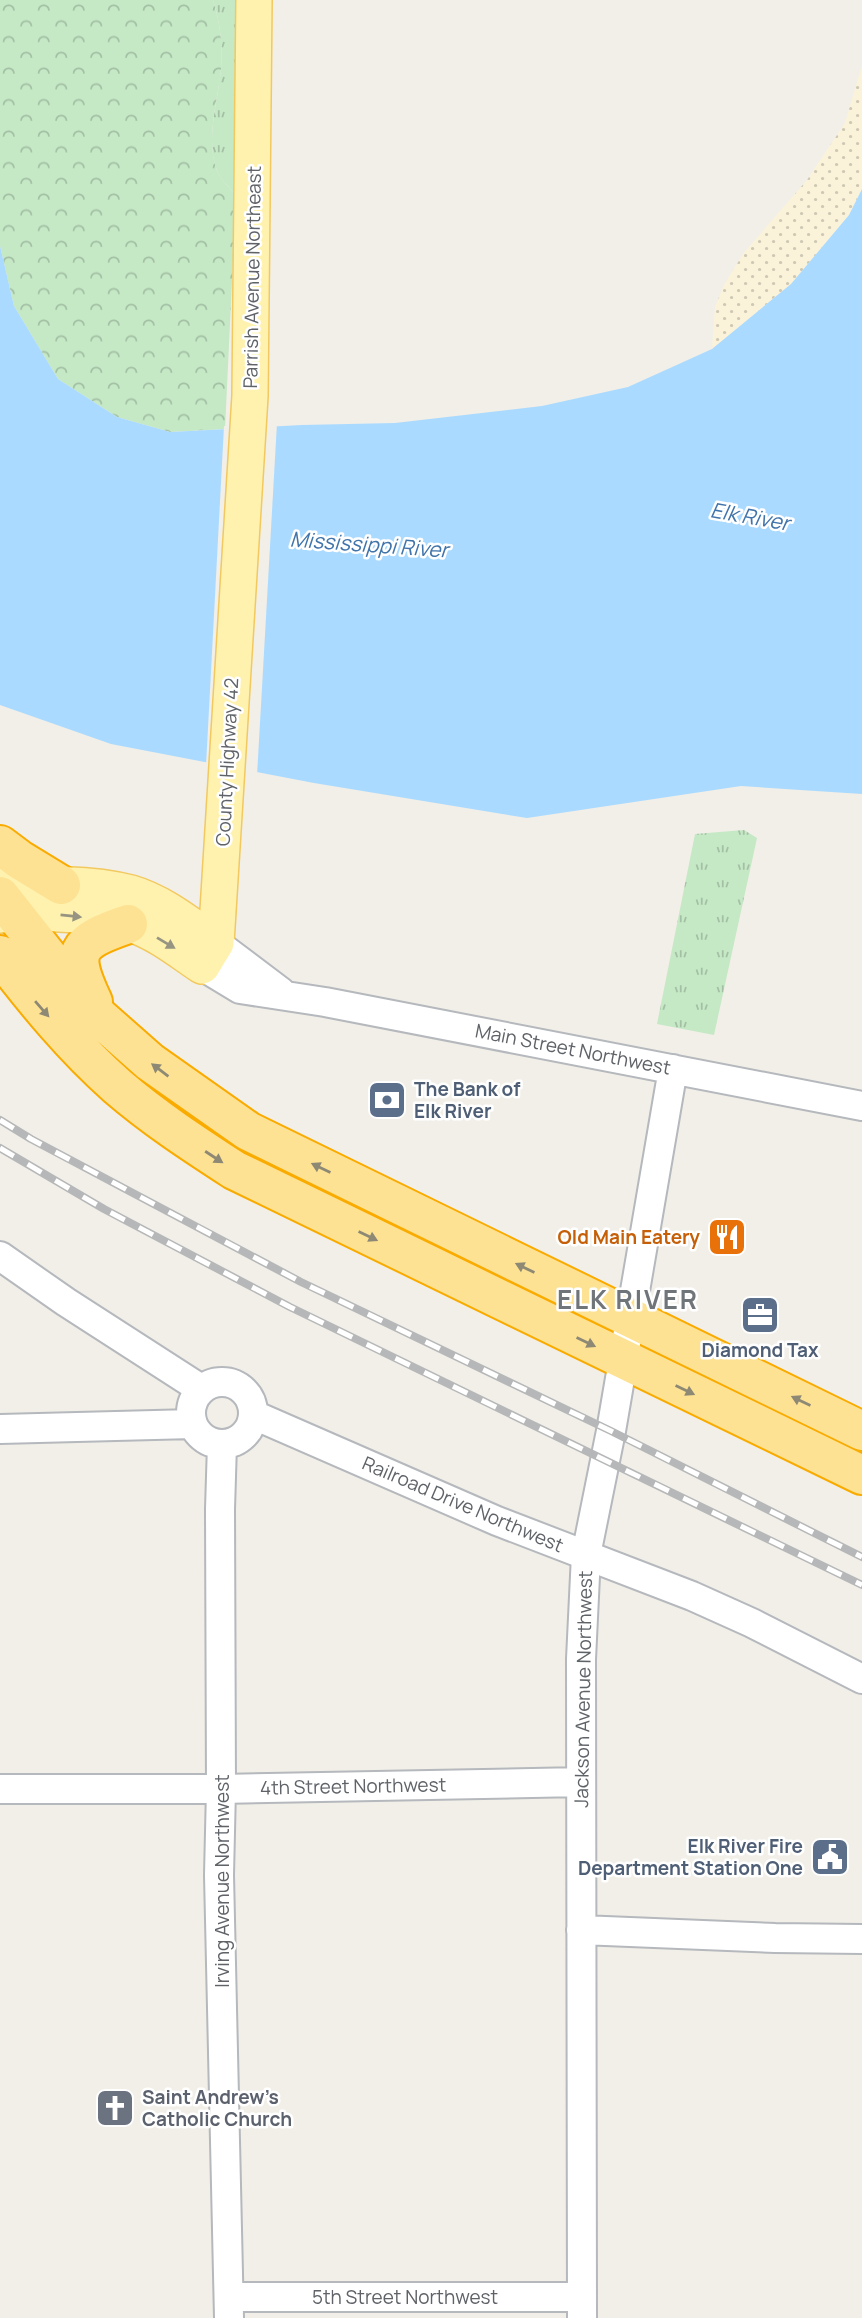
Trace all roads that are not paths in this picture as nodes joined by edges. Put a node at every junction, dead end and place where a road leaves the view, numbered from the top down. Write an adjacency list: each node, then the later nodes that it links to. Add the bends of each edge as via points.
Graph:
1 (254, 0): 2 (main road, Parrish Avenue Northeast, via 250,396)
2 (240, 554): 5 (main road, County Highway 42)
3 (0, 845): 4 (highway)
4 (61, 885): 6 (main road, Main Street Northwest); 7 (main road, Main Street Northwest, via 132,894)
5 (220, 887): 7 (main road, via 179,911); 10 (main road, County Highway 42)
6 (3, 903): 8 (main road, Main Street Northwest, one-way to 8); 11 (highway)
7 (165, 909): 10 (main road, Main Street Northwest)
8 (128, 924): 10 (main road, Main Street Northwest, one-way to 10); 11 (highway, via 89,940 78,962)
9 (0, 955): 16 (highway, one-way to 16, via 70,1041 117,1085 191,1142 256,1181)
10 (209, 955): 12 (street, Main Street Northwest, via 240,989)
11 (99, 1017): 15 (highway, one-way to 11, via 248,1131 150,1062)
12 (673, 1069): 13 (street, Main Street Northwest); 15 (street, Jackson Avenue Northwest)
13 (862, 1106)
14 (0, 1256): 17 (street)
15 (631, 1319): 16 (street, Jackson Avenue Northwest); 21 (highway, one-way to 15)
16 (623, 1360): 23 (highway, one-way to 23); 24 (street, Jackson Avenue Northwest)
17 (201, 1389): 18 (street, via 229,1381 243,1388 252,1400); 19 (street, via 193,1399)
18 (254, 1415): 22 (street, via 244,1436); 24 (street, Railroad Drive Northwest)
19 (193, 1424): 20 (street); 22 (street, via 210,1442)
20 (0, 1429)
21 (862, 1431)
22 (222, 1444): 28 (street, Irving Avenue Northwest)
23 (862, 1475)
24 (586, 1555): 25 (street, Railroad Drive Northwest, via 704,1601); 26 (street, Jackson Avenue Northwest)
25 (862, 1679)
26 (581, 1782): 28 (street, 4th Street Northwest); 29 (street, Jackson Avenue Northwest)
27 (0, 1789): 28 (street, 4th Street Northwest)
28 (222, 1789): 31 (street, Irving Avenue Northwest, via 219,1875)
29 (581, 1930): 30 (street); 32 (street, Jackson Avenue Northwest)
30 (862, 1939)
31 (229, 2307): 32 (street, 5th Street Northwest)
32 (582, 2307)

